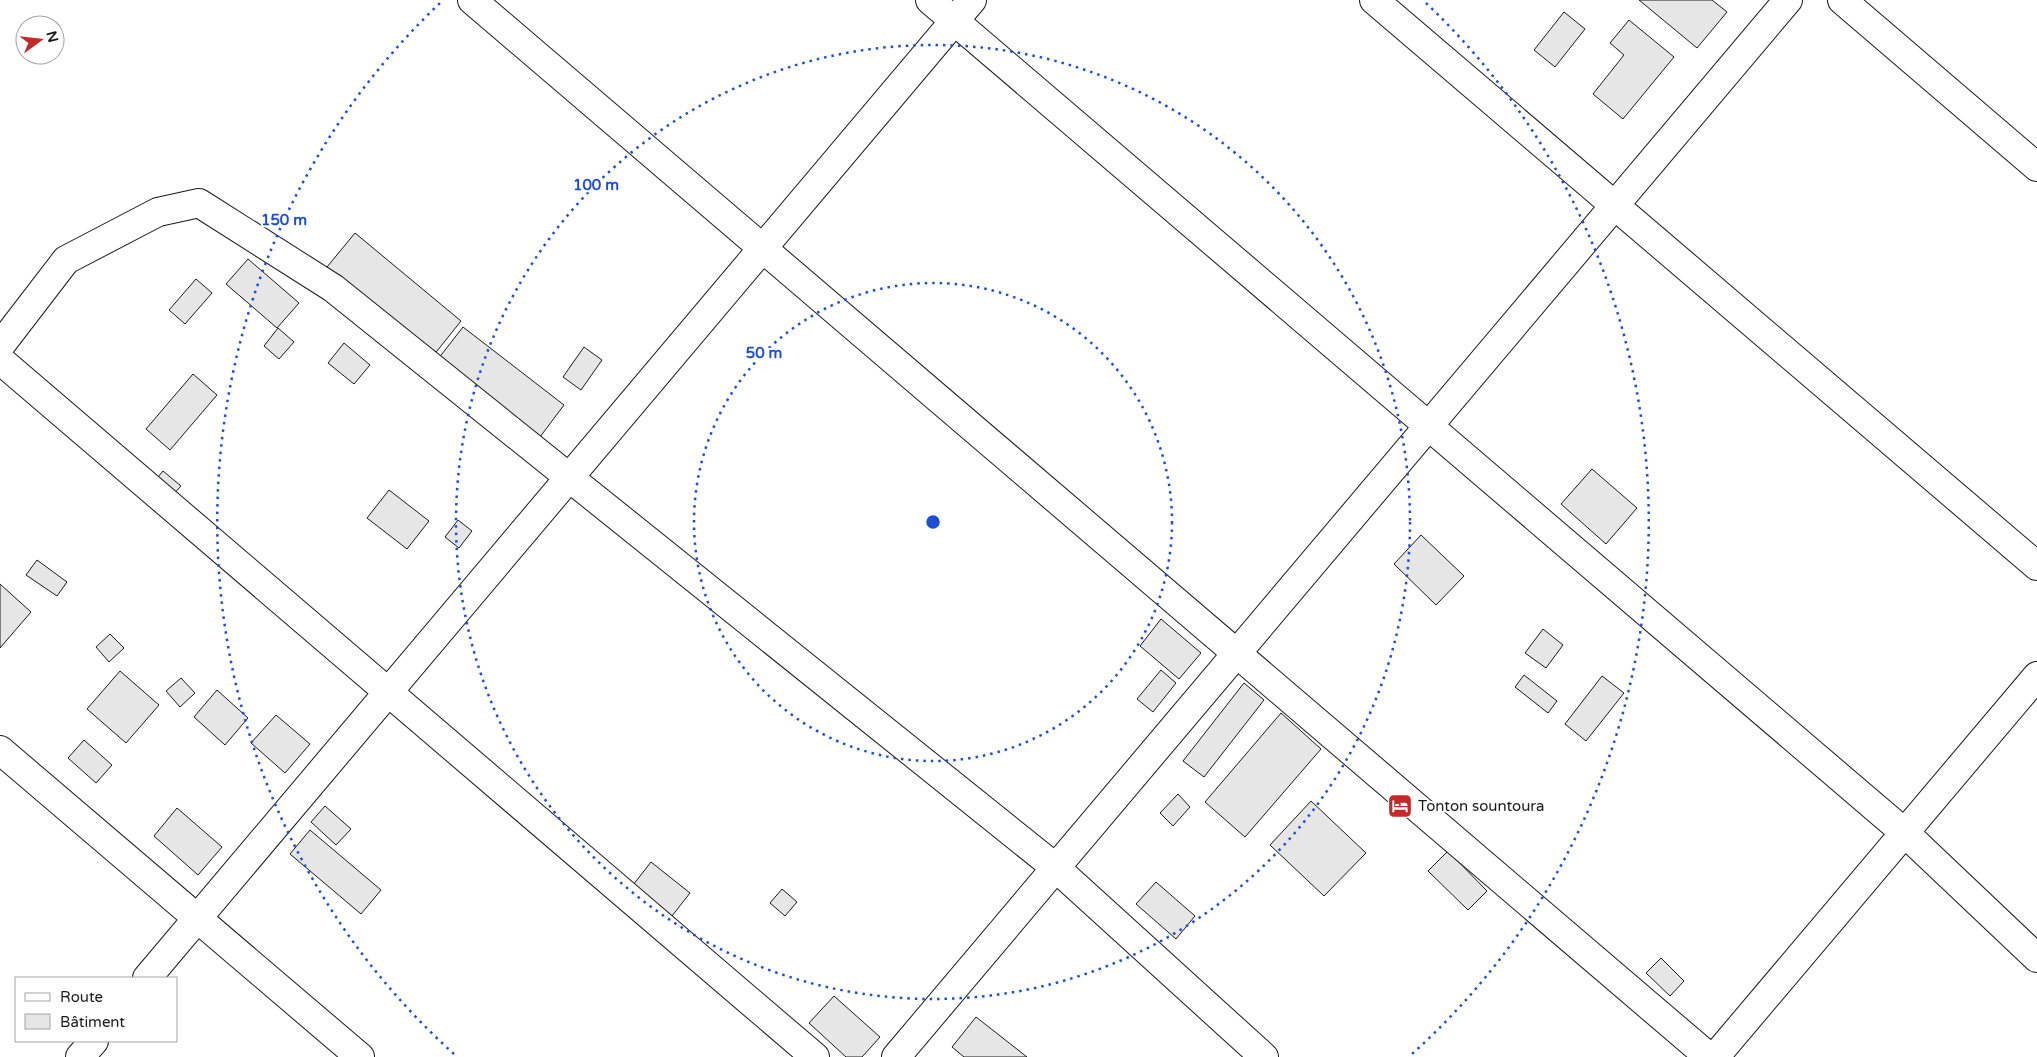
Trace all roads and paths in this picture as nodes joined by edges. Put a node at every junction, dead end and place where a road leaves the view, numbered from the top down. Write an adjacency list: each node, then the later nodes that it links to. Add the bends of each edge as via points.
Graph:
1 (472, 0): 10 (street)
2 (930, 0): 7 (street)
3 (972, 0): 7 (street)
4 (1374, 0): 9 (street)
5 (1788, 0): 9 (street)
6 (1842, 0): 8 (street)
7 (955, 21): 10 (street); 13 (street)
8 (2037, 167)
9 (1615, 206): 13 (street); 15 (street)
10 (763, 248): 14 (street); 16 (street)
11 (0, 346): 14 (street, via 66,260 158,212 200,204 333,288)
12 (0, 360): 18 (street)
13 (1429, 426): 16 (street); 20 (street)
14 (570, 478): 18 (street); 21 (street)
15 (2037, 566)
16 (1237, 653): 21 (street); 31 (street)
17 (2037, 676): 20 (street)
18 (388, 692): 22 (street); 28 (street)
19 (0, 750): 22 (street)
20 (1905, 833): 23 (street); 32 (street)
21 (1056, 868): 29 (street); 30 (street)
22 (198, 918): 24 (street); 27 (street)
23 (2037, 958)
24 (148, 977)
25 (93, 1042): 26 (street)
26 (80, 1057)
27 (360, 1057)
28 (816, 1057)
29 (896, 1057)
30 (1264, 1057)
31 (1709, 1057)
32 (1715, 1057)

